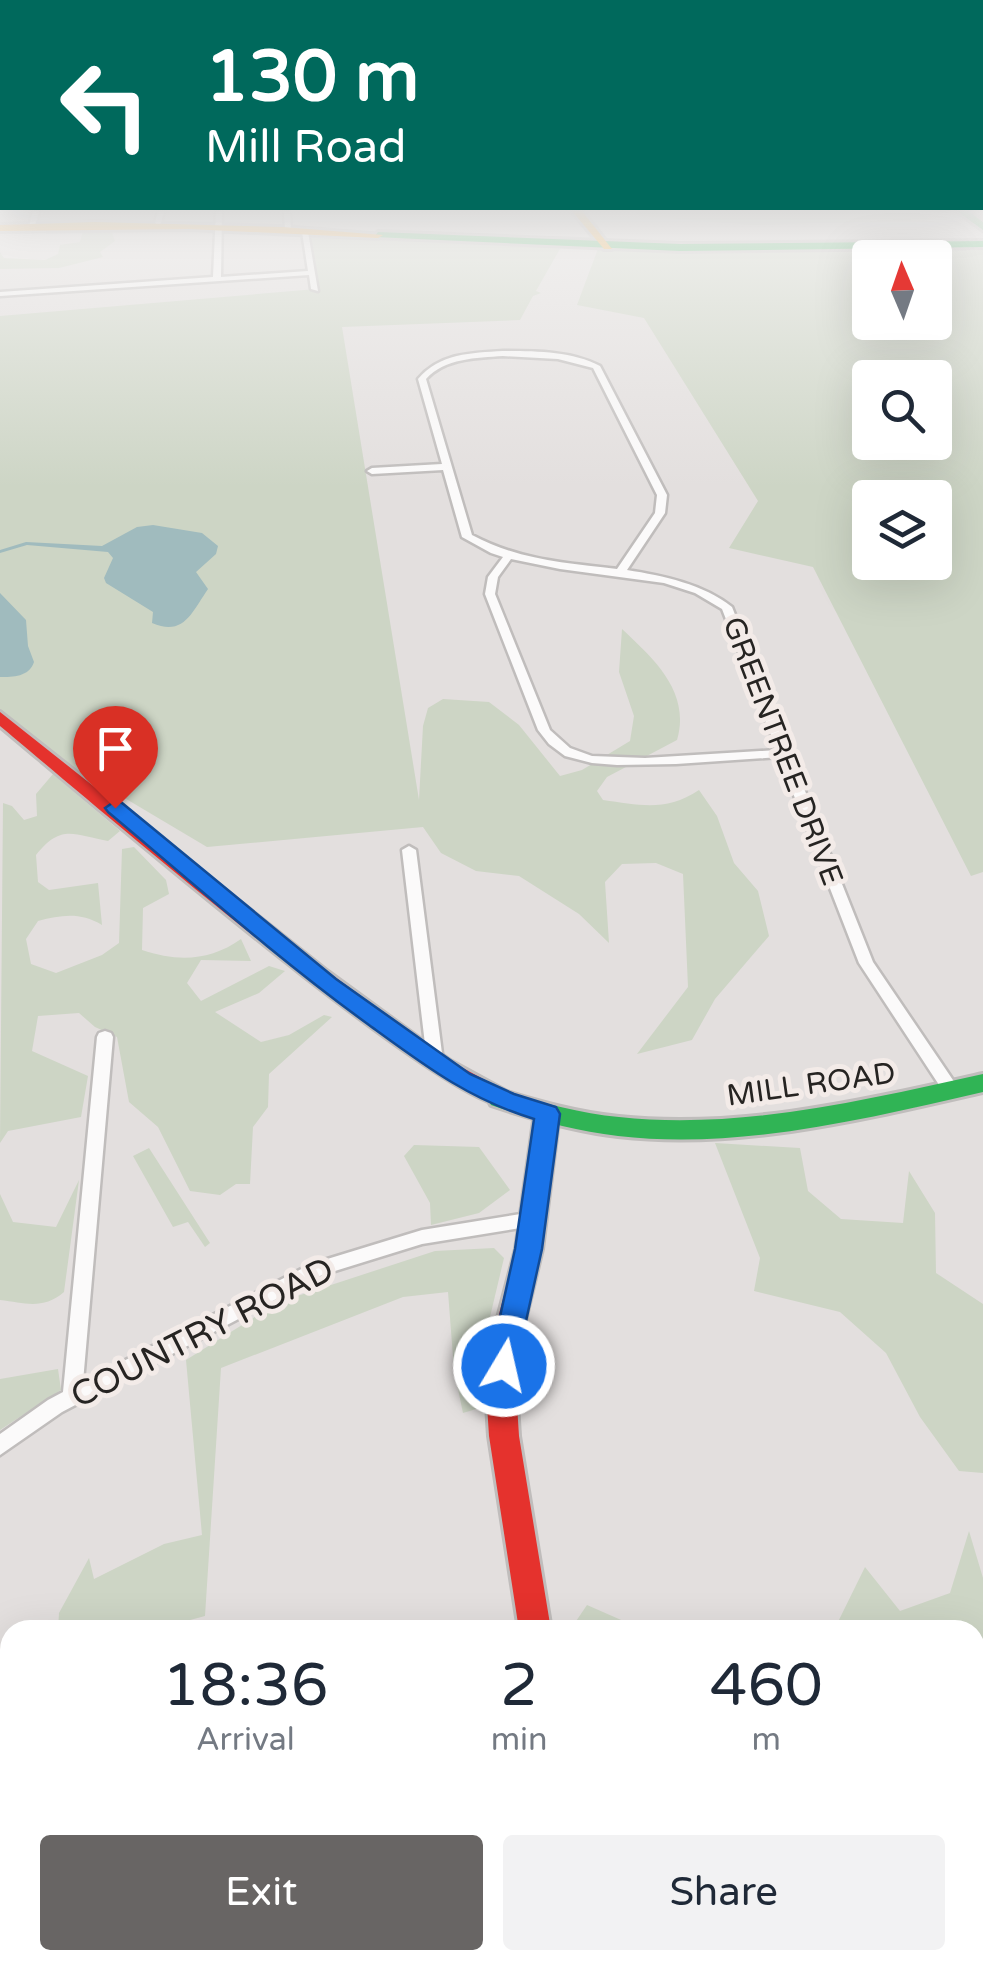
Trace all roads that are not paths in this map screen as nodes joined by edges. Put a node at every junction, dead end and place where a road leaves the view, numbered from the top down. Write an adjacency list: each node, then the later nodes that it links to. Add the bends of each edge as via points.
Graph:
1 (446, 467): 2 (street); 3 (street, via 467,537); 4 (street, via 422,376 436,363 506,355 583,359 598,369 662,495 660,514)
2 (372, 472)
3 (509, 555): 4 (street, GREENTREE DRIVE); 6 (street, via 490,594 544,730 561,748 603,761)
4 (620, 573): 6 (street, GREENTREE DRIVE, via 692,588 727,607)
5 (0, 717): 9 (street, MILL ROAD, via 54,754 328,984)
6 (784, 752): 11 (street, GREENTREE DRIVE, via 866,962)
7 (409, 850): 9 (street)
8 (105, 1037): 14 (street)
9 (435, 1061): 12 (street, MILL ROAD, via 483,1092)
10 (983, 1083): 11 (street, MILL ROAD)
11 (951, 1090): 12 (street, MILL ROAD, via 754,1126 676,1128)
12 (547, 1114): 13 (street)
13 (533, 1220): 14 (street, COUNTRY ROAD, via 422,1238 317,1269); 16 (street, via 506,1342 501,1410)
14 (72, 1398): 15 (street, COUNTRY ROAD)
15 (0, 1446)
16 (532, 1620)

